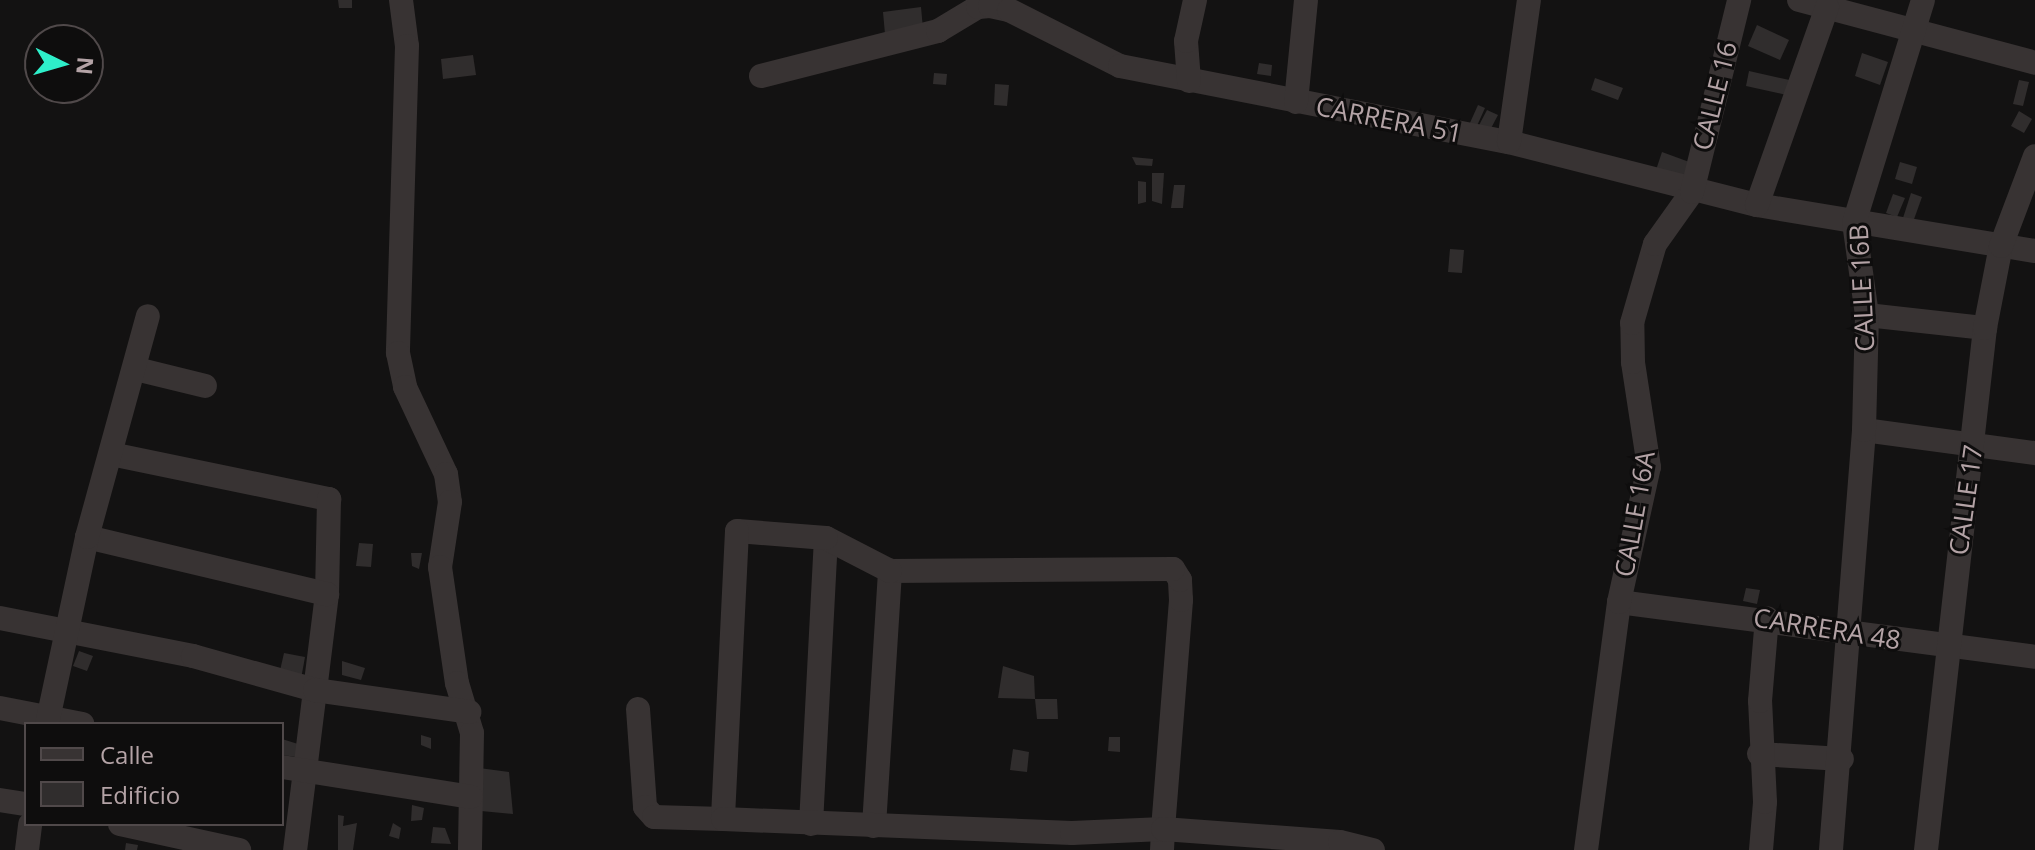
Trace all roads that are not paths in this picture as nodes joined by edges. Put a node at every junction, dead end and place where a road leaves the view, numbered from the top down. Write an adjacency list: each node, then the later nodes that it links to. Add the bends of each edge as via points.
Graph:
1 (401, 0): 44 (street, via 407,46 398,353 405,387 446,474 450,502 440,567 457,683)
2 (1195, 0): 12 (street, via 1186,41)
3 (1306, 0): 13 (street)
4 (1529, 0): 14 (street)
5 (1739, 0): 16 (street, CALLE 16)
6 (1799, 0): 8 (street)
7 (1923, 0): 9 (street, CALLE 16B)
8 (1827, 7): 9 (street); 17 (street)
9 (1914, 28): 10 (street); 18 (street, CALLE 16B)
10 (2035, 63)
11 (761, 76): 12 (street, CARRERA 51, via 938,31 978,7 990,6 1009,10 1101,61)
12 (1189, 81): 13 (street, CARRERA 51)
13 (1296, 102): 14 (street, CARRERA 51)
14 (1509, 142): 16 (street, CARRERA 51)
15 (2035, 156): 19 (street, CALLE 17)
16 (1692, 192): 17 (street, CARRERA 51); 34 (street, CALLE 16A, via 1655,244 1632,323 1649,467)
17 (1757, 205): 18 (street, CARRERA 51)
18 (1854, 223): 19 (street, CARRERA 51); 21 (street, CALLE 16B)
19 (2001, 246): 20 (street, CARRERA 51); 23 (street, CALLE 17)
20 (2035, 251)
21 (1867, 315): 23 (street); 26 (street, CALLE 16B)
22 (148, 316): 24 (street)
23 (1985, 328): 27 (street, CALLE 17)
24 (136, 369): 25 (street); 29 (street)
25 (205, 386)
26 (1864, 430): 27 (street); 38 (street, CALLE 16B)
27 (1975, 442): 28 (street); 39 (street, CALLE 17)
28 (2035, 453)
29 (111, 454): 30 (street); 33 (street, via 329,499)
30 (87, 537): 33 (street); 37 (street)
31 (826, 538): 32 (street); 52 (street, via 737,531); 53 (street)
32 (890, 571): 56 (street); 58 (street, via 1173,569 1180,580 1181,600)
33 (327, 594): 41 (street)
34 (1619, 602): 36 (street, CARRERA 48); 65 (street, CALLE 16A)
35 (0, 618): 37 (street)
36 (1767, 618): 38 (street, CARRERA 48); 46 (street)
37 (65, 631): 41 (street, via 193,656); 45 (street)
38 (1851, 633): 39 (street, CARRERA 48); 47 (street, CALLE 16B)
39 (1945, 649): 40 (street, CARRERA 48); 68 (street, CALLE 17)
40 (2035, 657)
41 (315, 690): 44 (street); 48 (street)
42 (0, 708): 45 (street)
43 (638, 709): 52 (street, via 645,807 654,817)
44 (469, 712): 49 (street)
45 (48, 720)
46 (1759, 754): 47 (street); 66 (street, via 1765,802)
47 (1842, 759): 67 (street, CALLE 16B)
48 (293, 770): 49 (street); 62 (street)
49 (471, 797): 63 (street)
50 (0, 800): 51 (street)
51 (24, 804)
52 (723, 819): 53 (street)
53 (811, 824): 56 (street)
54 (30, 826): 60 (street)
55 (129, 826): 61 (street)
56 (874, 826): 57 (street)
57 (961, 839): 59 (street)
58 (1163, 839): 59 (street); 64 (street, via 1340,842)
59 (1072, 842)
60 (27, 850)
61 (239, 850)
62 (295, 850)
63 (470, 850)
64 (1373, 850)
65 (1586, 850)
66 (1761, 850)
67 (1831, 850)
68 (1926, 850)

